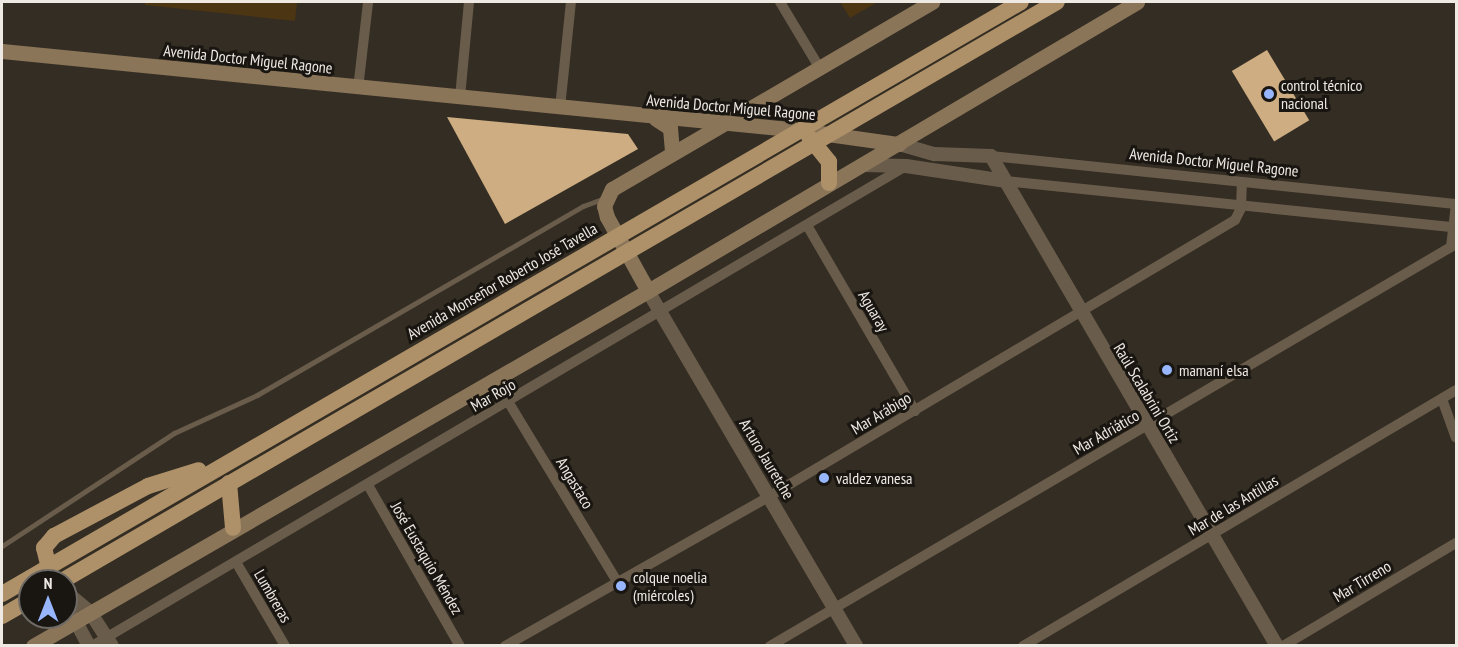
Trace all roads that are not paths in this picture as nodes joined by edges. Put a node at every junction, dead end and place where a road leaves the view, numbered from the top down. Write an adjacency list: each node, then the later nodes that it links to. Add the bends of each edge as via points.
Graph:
1 (368, 2): 11 (street)
2 (469, 2): 12 (street)
3 (572, 2): 13 (street)
4 (780, 2): 10 (street)
5 (932, 2): 10 (main road)
6 (1021, 2): 16 (highway, Avenida Monseñor Roberto José Tavella)
7 (1057, 2): 17 (highway)
8 (1137, 2): 19 (main road)
9 (2, 51): 11 (main road, Avenida Doctor Miguel Ragone)
10 (819, 67): 15 (main road)
11 (358, 89): 12 (main road, Avenida Doctor Miguel Ragone)
12 (460, 97): 13 (main road, Avenida Doctor Miguel Ragone)
13 (560, 108): 14 (main road, Avenida Doctor Miguel Ragone)
14 (656, 119): 15 (main road, Avenida Doctor Miguel Ragone); 20 (main road, via 670,128)
15 (724, 123): 16 (main road, Avenida Doctor Miguel Ragone); 20 (main road)
16 (799, 130): 17 (main road, Avenida Doctor Miguel Ragone); 18 (highway); 32 (highway, Avenida Monseñor Roberto José Tavella)
17 (831, 134): 18 (highway); 19 (main road, Avenida Doctor Miguel Ragone)
18 (816, 142): 26 (highway, via 829,162); 34 (highway)
19 (899, 144): 21 (street, Avenida Doctor Miguel Ragone, via 935,154); 22 (main road)
20 (672, 153): 27 (main road, via 612,189)
21 (991, 156): 24 (street, Raúl Scalabrini Ortiz); 25 (street, Avenida Doctor Miguel Ragone)
22 (863, 165): 23 (street); 26 (main road)
23 (906, 166): 24 (street); 30 (street, Mar Rojo)
24 (1005, 181): 29 (street); 37 (street, Raúl Scalabrini Ortiz)
25 (1242, 182): 28 (street, Avenida Doctor Miguel Ragone); 29 (street)
26 (829, 183): 35 (main road)
27 (606, 198): 32 (main road, via 607,217); 51 (lane, via 583,206 257,395 174,433 24,527)
28 (1456, 204): 31 (street, Mar Adriático)
29 (1241, 208): 31 (street); 37 (street, Mar Arábigo, via 1235,219)
30 (808, 227): 36 (street, Mar Rojo); 41 (street, Aguaray)
31 (1456, 228): 33 (street, Mar Adriático)
32 (616, 236): 34 (main road); 44 (highway, Avenida Monseñor Roberto José Tavella)
33 (1454, 251): 42 (street, Mar Adriático)
34 (626, 252): 35 (main road); 45 (highway)
35 (648, 291): 36 (street, Arturo Jauretche); 48 (main road)
36 (661, 313): 40 (street, Mar Rojo); 47 (street, Arturo Jauretche)
37 (1080, 314): 41 (street, Mar Arábigo); 42 (street, Raúl Scalabrini Ortiz)
38 (1456, 390): 39 (street, Mar de las Antillas)
39 (1442, 399): 43 (street); 49 (street, Mar de las Antillas)
40 (509, 403): 46 (street, Mar Rojo); 56 (street, Angastaco)
41 (915, 411): 47 (street, Mar Arábigo)
42 (1148, 425): 49 (street, Raúl Scalabrini Ortiz); 61 (street, Mar Adriático)
43 (1456, 438)
44 (226, 462): 53 (highway, via 148,486 54,536 44,548); 54 (highway, Avenida Monseñor Roberto José Tavella)
45 (229, 483): 48 (highway); 55 (highway)
46 (368, 485): 52 (street, Mar Rojo); 71 (street, José Eustaquio Méndez)
47 (770, 496): 56 (street, Mar Arábigo); 61 (street, Arturo Jauretche)
48 (233, 528): 62 (main road)
49 (1210, 536): 75 (street, Mar de las Antillas); 76 (street, Raúl Scalabrini Ortiz)
50 (1456, 543): 77 (street, Mar Tirreno)
51 (2, 546)
52 (236, 562): 67 (street, Mar Rojo); 70 (street, Lumbreras)
53 (50, 569)
54 (61, 569)
55 (78, 572)
56 (616, 580): 72 (street, Mar Arábigo)
57 (18, 588): 58 (highway, Avenida Monseñor Roberto José Tavella)
58 (2, 594)
59 (78, 602): 62 (street)
60 (18, 607): 63 (highway)
61 (834, 608): 73 (street, Mar Adriático); 74 (street, Arturo Jauretche)
62 (90, 612): 64 (main road); 67 (street)
63 (2, 616)
64 (78, 619)
65 (78, 626): 69 (street)
66 (61, 629): 68 (main road)
67 (109, 641): 69 (street, Mar Rojo)
68 (33, 645)
69 (90, 645)
70 (285, 645)
71 (460, 645)
72 (505, 645)
73 (770, 645)
74 (856, 645)
75 (1023, 645)
76 (1277, 645)
77 (1283, 645)

